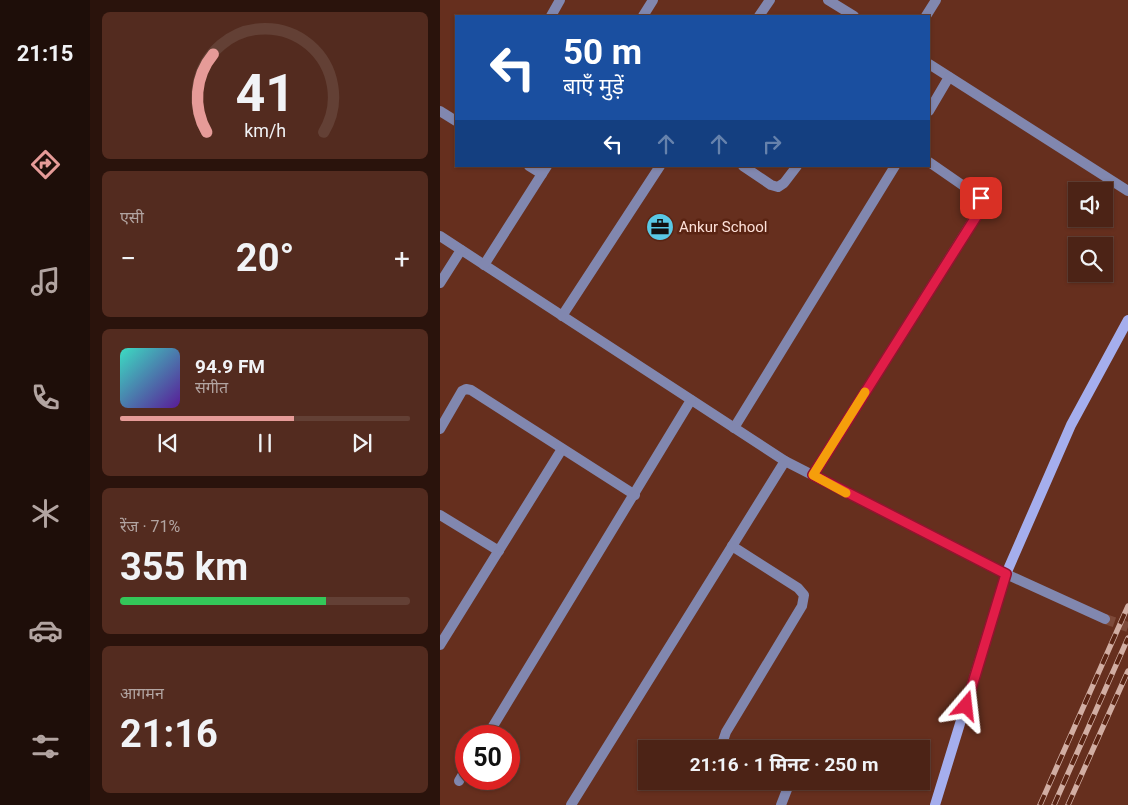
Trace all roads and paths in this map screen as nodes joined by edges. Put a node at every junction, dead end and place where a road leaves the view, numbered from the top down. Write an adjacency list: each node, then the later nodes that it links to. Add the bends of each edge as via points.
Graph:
1 (560, 0): 6 (street)
2 (653, 0): 7 (street)
3 (770, 0): 8 (street)
4 (828, 0): 9 (street)
5 (936, 0): 10 (street)
6 (552, 15)
7 (644, 15)
8 (760, 15)
9 (852, 15)
10 (927, 15)
11 (930, 65): 12 (street)
12 (949, 77): 13 (street); 22 (street)
13 (930, 109)
14 (440, 111): 15 (street)
15 (455, 120)
16 (930, 163): 34 (street, via 984,203)
17 (659, 167): 27 (street)
18 (744, 167): 19 (street, via 778,187)
19 (795, 167)
20 (894, 167): 30 (street)
21 (544, 170): 25 (street)
22 (1128, 191)
23 (440, 236): 24 (street)
24 (461, 250): 25 (street); 26 (street)
25 (484, 265): 27 (street)
26 (440, 283)
27 (562, 316): 29 (street)
28 (1128, 320): 39 (main road, via 1071,425)
29 (691, 400): 30 (street); 35 (street)
30 (734, 428): 33 (street)
31 (440, 430): 32 (street, via 466,389)
32 (562, 449): 35 (street); 38 (street)
33 (785, 461): 34 (street); 37 (street)
34 (813, 475): 39 (street)
35 (635, 495): 42 (street)
36 (440, 515): 38 (street)
37 (732, 546): 43 (street, via 804,595 802,606); 45 (street)
38 (499, 551): 41 (street)
39 (1006, 574): 40 (street); 47 (main road)
40 (1106, 619)
41 (440, 645)
42 (493, 725)
43 (723, 740)
44 (787, 790): 46 (street)
45 (572, 805)
46 (781, 805)
47 (935, 805)

